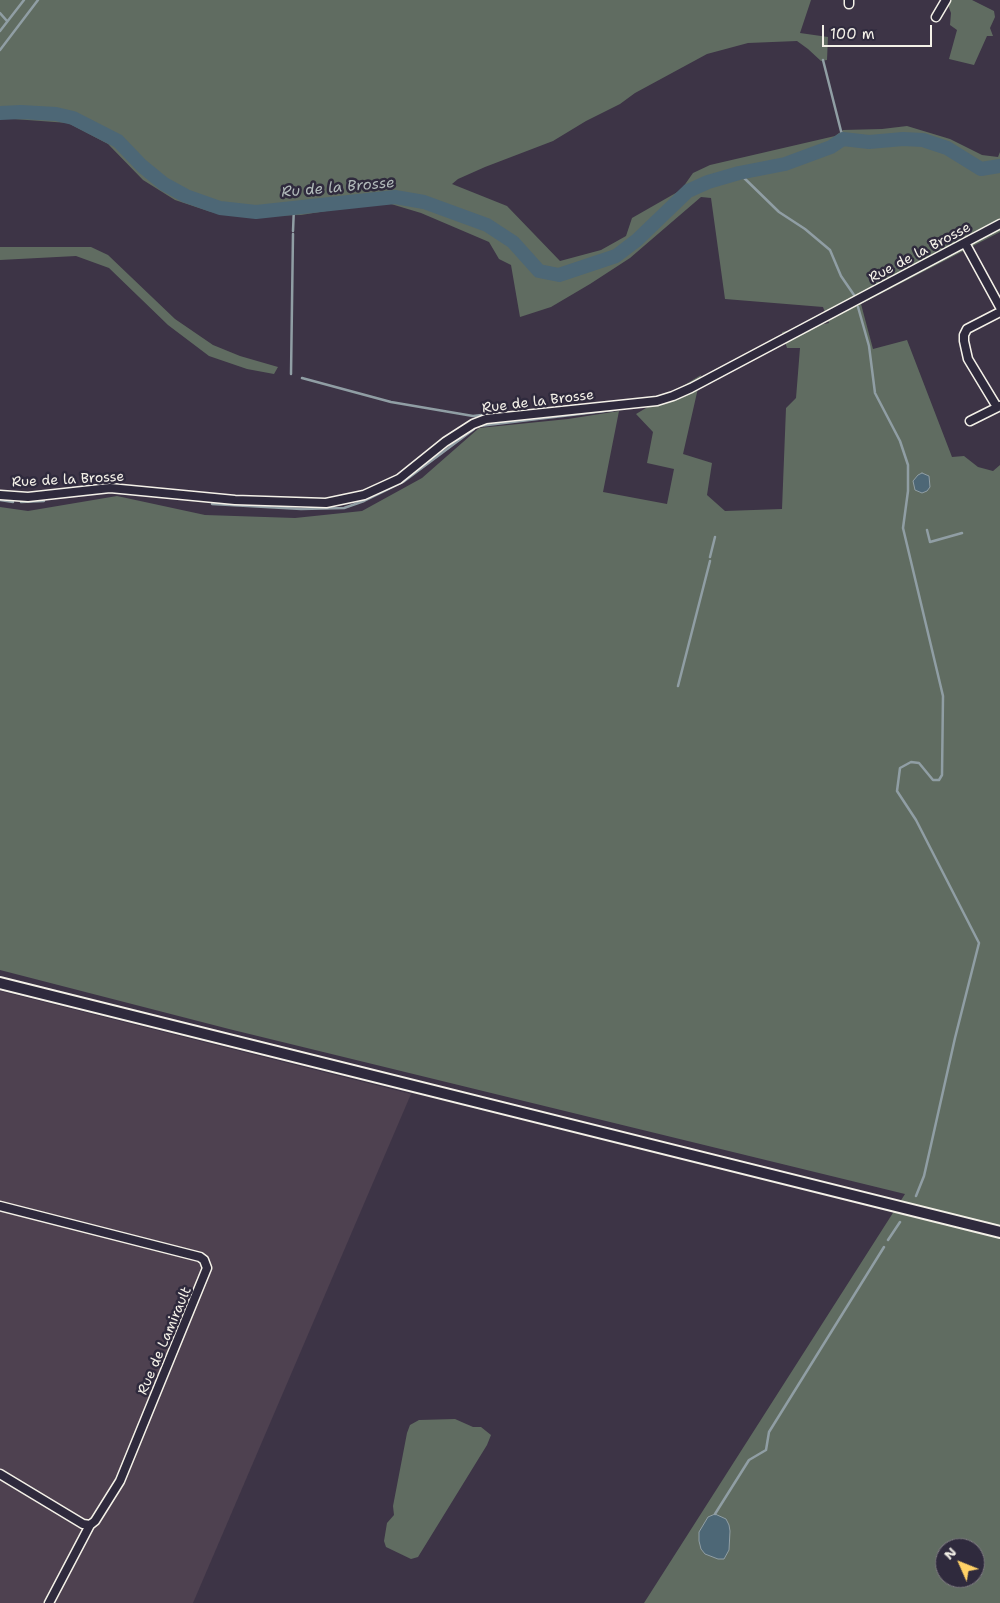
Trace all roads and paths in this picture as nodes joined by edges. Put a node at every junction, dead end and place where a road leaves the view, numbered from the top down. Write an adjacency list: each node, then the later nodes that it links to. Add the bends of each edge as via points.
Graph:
1 (946, 0): 2 (street)
2 (936, 17)
3 (1000, 224): 4 (street, Rue de la Brosse)
4 (965, 243): 5 (street); 9 (street, Rue de la Brosse, via 673,396 473,424 399,479 364,495 326,503 235,500 110,488 28,497)
5 (1000, 307)
6 (1000, 312): 7 (street, via 967,329 964,335 968,359)
7 (999, 406): 8 (street)
8 (970, 421)
9 (0, 495)
10 (0, 983): 12 (main road)
11 (0, 1206): 14 (street, Rue de Lamirault, via 200,1257 207,1268 120,1481)
12 (1000, 1232)
13 (0, 1474): 14 (street, via 83,1524)
14 (90, 1525): 15 (street)
15 (49, 1603)

